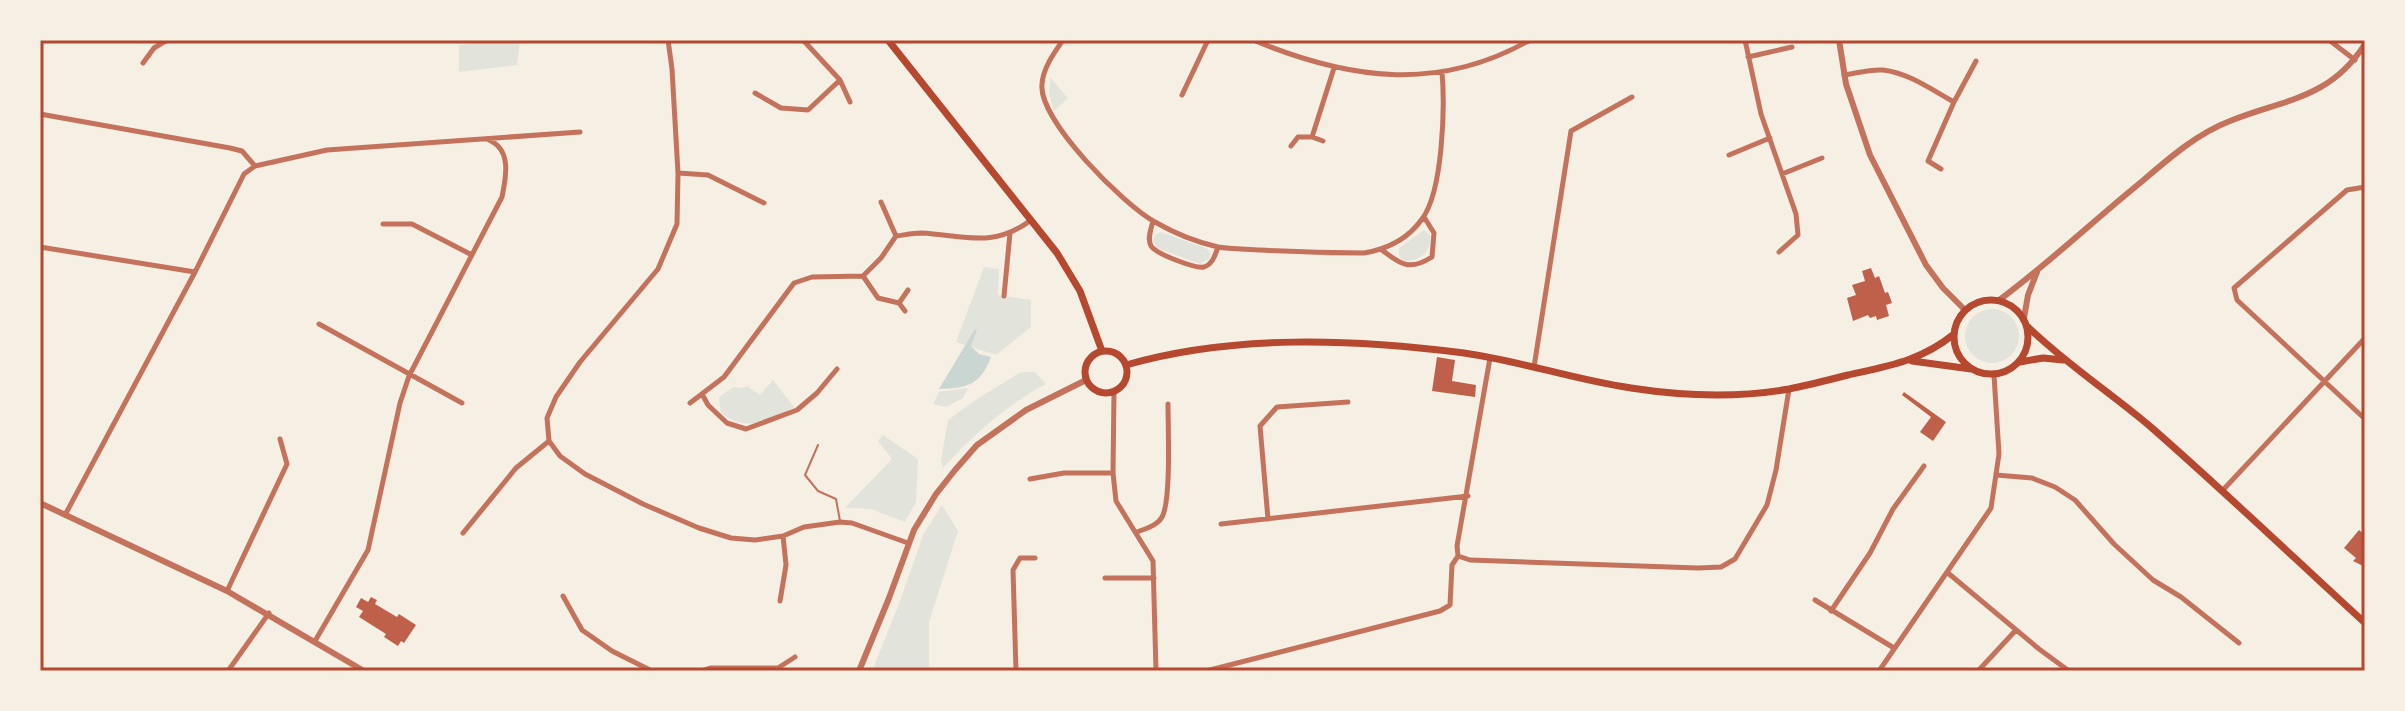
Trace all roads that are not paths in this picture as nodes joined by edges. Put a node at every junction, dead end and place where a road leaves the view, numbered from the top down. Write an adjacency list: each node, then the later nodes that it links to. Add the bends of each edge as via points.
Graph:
1 (167, 40): 17 (street)
2 (668, 40): 38 (street)
3 (803, 40): 21 (street)
4 (888, 40): 44 (main road)
5 (1063, 40): 45 (street, via 1046,67 1043,101 1105,181)
6 (1208, 40): 23 (street)
7 (1253, 40): 18 (street)
8 (1530, 40): 19 (street, via 1506,54)
9 (1745, 40): 14 (street)
10 (1839, 40): 20 (street)
11 (2329, 40): 15 (street)
12 (2365, 44): 15 (street)
13 (1792, 47): 14 (street)
14 (1748, 57): 30 (street)
15 (2355, 60): 55 (street, via 2324,87 2200,136)
16 (1976, 61): 26 (street)
17 (143, 63)
18 (1334, 68): 19 (street, via 1361,74); 29 (street)
19 (1442, 72): 43 (street, via 1444,122)
20 (1844, 75): 26 (street, via 1896,73); 61 (street, via 1870,155 1926,265)
21 (840, 80): 22 (street, via 808,110 781,108); 25 (street)
22 (755, 93)
23 (1182, 95)
24 (1632, 97): 74 (street, via 1571,131)
25 (850, 102)
26 (1954, 102): 37 (street, via 1928,161)
27 (40, 114): 36 (street, via 230,148 242,151)
28 (580, 132): 31 (street)
29 (1312, 137): 32 (street); 33 (street, via 1298,137)
30 (1770, 138): 34 (street); 39 (street)
31 (482, 139): 36 (street, via 338,148); 53 (street, via 500,147 506,180)
32 (1323, 141)
33 (1291, 146)
34 (1729, 155)
35 (1822, 158): 39 (street)
36 (255, 166): 54 (street, via 244,174)
37 (1941, 169)
38 (678, 173): 42 (street, via 708,175); 90 (street, via 677,224 658,269 556,397 547,418)
39 (1782, 174): 52 (street, via 1798,235)
40 (2365, 187): 80 (street, via 2347,190 2234,288 2237,300)
41 (881, 202): 48 (street)
42 (764, 203)
43 (1424, 217): 51 (street, via 1407,236); 51 (street, via 1434,233 1432,257 1412,266)
44 (1031, 220): 47 (street); 68 (main road, via 1080,291)
45 (1153, 221): 49 (street); 49 (street, via 1150,245 1157,253 1199,268 1213,261)
46 (383, 224): 53 (street, via 412,224)
47 (1010, 233): 48 (street, via 993,239); 58 (street)
48 (896, 236): 56 (street)
49 (1218, 247): 51 (street)
50 (41, 249): 54 (street)
51 (1382, 250)
52 (1779, 252)
53 (472, 255): 78 (street)
54 (195, 272): 99 (street)
55 (2037, 272): 59 (street); 63 (street)
56 (863, 276): 60 (street, via 878,298); 83 (street, via 812,277 794,283 724,377)
57 (908, 290): 60 (street)
58 (1004, 296)
59 (1998, 301): 61 (main road, via 1975,303); 63 (main road)
60 (899, 303): 62 (street)
61 (1965, 310): 66 (main road)
62 (905, 311)
63 (2024, 318): 65 (main road)
64 (319, 324): 78 (street)
65 (2028, 327): 71 (main road); 72 (main road, via 2028,347)
66 (1954, 334): 70 (main road); 76 (main road, via 1956,351)
67 (2365, 338): 80 (street)
68 (1102, 351): 73 (main road, via 1119,355); 79 (main road, via 1087,362)
69 (1490, 358): 73 (main road, via 1373,345 1268,344 1165,354); 74 (main road); 97 (street)
70 (1910, 361): 76 (main road); 81 (main road)
71 (2065, 361): 72 (main road); 96 (main road, via 2113,395)
72 (2019, 363): 77 (main road)
73 (1126, 365): 82 (main road, via 1127,378)
74 (1534, 367): 81 (main road, via 1678,393)
75 (837, 369): 83 (street, via 797,410 746,429 727,423)
76 (1971, 369): 77 (main road)
77 (1994, 375): 94 (street)
78 (409, 376): 85 (street); 120 (street, via 368,550)
79 (1086, 380): 82 (main road, via 1101,393); 106 (street, via 1026,410 977,445 936,494)
80 (2324, 381): 88 (street); 96 (street)
81 (1789, 389): 107 (street, via 1767,505 1728,565 1630,567)
82 (1114, 392): 93 (street)
83 (702, 394): 86 (street)
84 (1348, 402): 100 (street, via 1277,407 1260,426)
85 (462, 403)
86 (690, 403)
87 (1168, 404): 103 (street, via 1162,517)
88 (2365, 419)
89 (280, 439): 112 (street, via 287,464)
90 (549, 441): 104 (street, via 516,468); 105 (street, via 585,474 699,528 731,538)
91 (818, 445): 101 (lane, via 805,475 818,491 836,499)
92 (1924, 466): 116 (street)
93 (1113, 473): 95 (street); 103 (street, via 1116,501)
94 (1996, 475): 109 (street, via 1991,508); 121 (street, via 2032,478 2075,500 2153,580)
95 (1030, 479)
96 (2222, 491): 118 (main road)
97 (1468, 496): 100 (street); 107 (street)
98 (40, 503): 99 (street)
99 (65, 515): 112 (street)
100 (1268, 519): 102 (street)
101 (840, 522): 105 (street); 106 (street)
102 (1221, 524)
103 (1137, 532): 111 (street, via 1153,561)
104 (463, 533)
105 (783, 536): 115 (street, via 786,565)
106 (908, 543): 128 (street)
107 (1458, 556): 131 (street, via 1452,565 1450,605 1440,611)
108 (1035, 558): 129 (street, via 1020,558 1013,570)
109 (1948, 573): 119 (street); 122 (street)
110 (1105, 578): 111 (street)
111 (1154, 578): 130 (street)
112 (227, 591): 117 (street)
113 (563, 596): 126 (street, via 582,630)
114 (1815, 600): 116 (street)
115 (780, 601)
116 (1831, 611): 122 (street)
117 (269, 613): 120 (street); 124 (street)
118 (2365, 623)
119 (2016, 630): 133 (street); 134 (street)
120 (315, 641): 125 (street)
121 (2239, 643)
122 (1894, 648): 132 (street)
123 (795, 657): 127 (street, via 778,668)
124 (228, 671)
125 (364, 671)
126 (652, 671)
127 (701, 671)
128 (859, 671)
129 (1016, 671)
130 (1156, 671)
131 (1206, 671)
132 (1879, 671)
133 (1978, 671)
134 (2069, 671)

